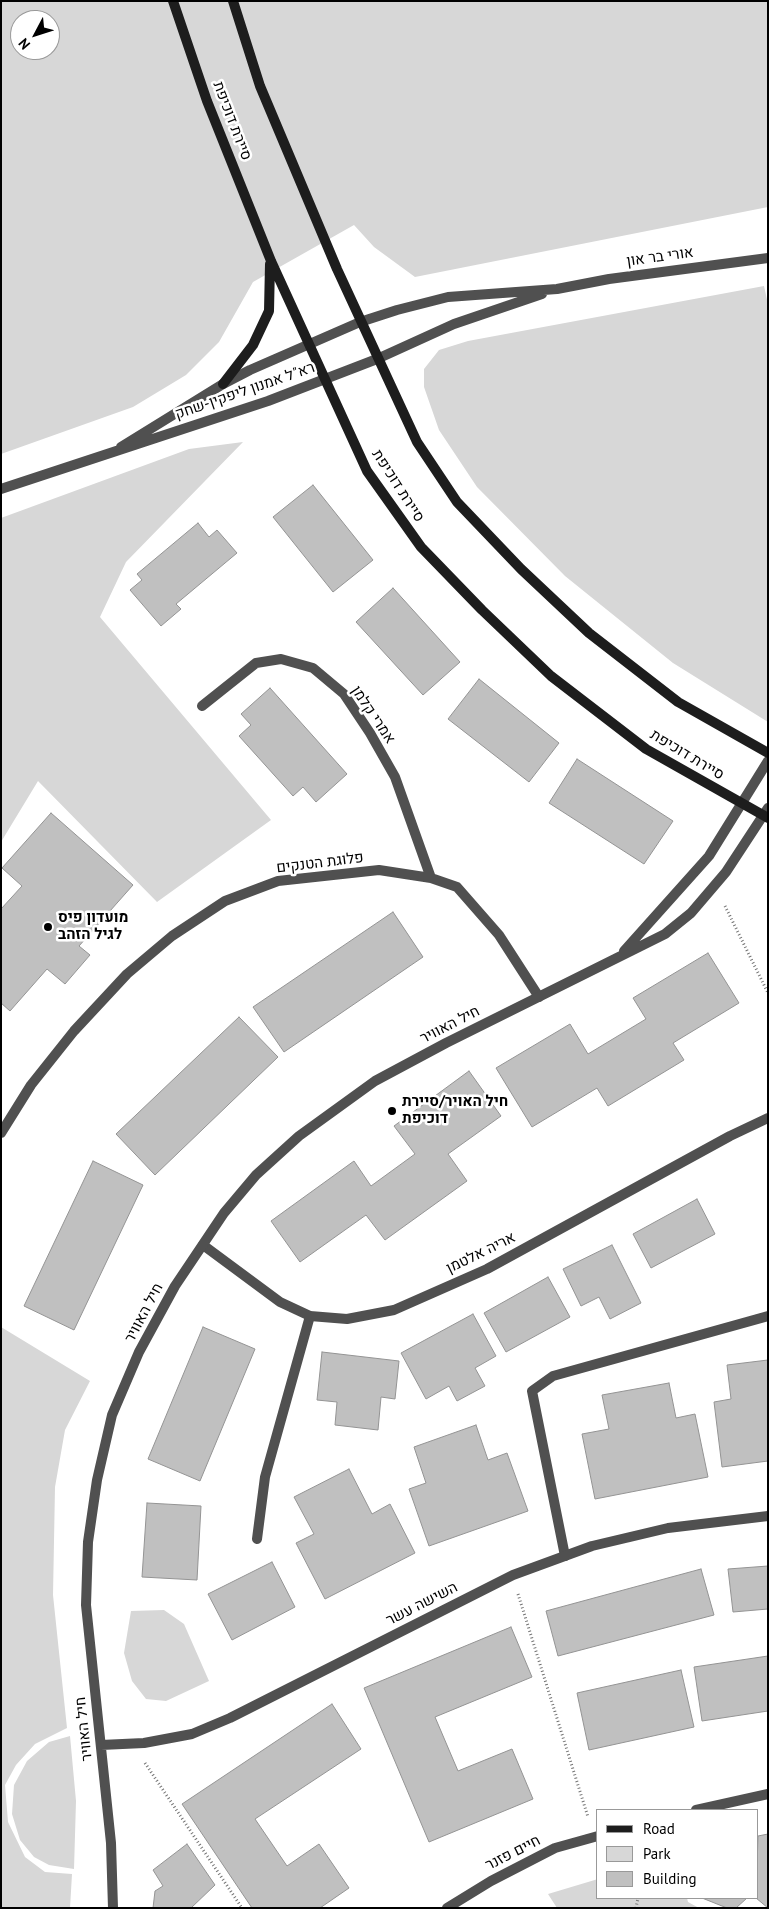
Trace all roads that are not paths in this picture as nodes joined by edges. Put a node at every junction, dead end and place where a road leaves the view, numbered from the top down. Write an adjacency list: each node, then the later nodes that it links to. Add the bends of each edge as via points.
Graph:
1 (173, 1): 4 (main road, סיירת דוכיפת, via 207,101)
2 (233, 1): 6 (main road, via 260,86)
3 (768, 258): 5 (street, אורי בר און)
4 (271, 261): 7 (main road, סיירת דוכיפת); 10 (main road, via 269,311 253,345)
5 (557, 289): 6 (street, אורי בר און, via 448,297); 8 (street, אורי בר און, via 454,324)
6 (360, 322): 7 (street, רא"ל אמנון ליפקין-שחק); 8 (main road)
7 (308, 344): 9 (main road, סיירת דוכיפת); 10 (street, רא"ל אמנון ליפקין-שחק)
8 (377, 358): 9 (street, רא"ל אמנון ליפקין-שחק); 14 (main road, via 417,442 457,502 521,569 588,632 678,702)
9 (325, 380): 11 (street, רא"ל אמנון ליפקין-שחק, via 199,425); 16 (main road, סיירת דוכיפת, via 367,471 421,547 482,610 551,676 646,750)
10 (223, 384): 11 (street, רא"ל אמנון ליפקין-שחק)
11 (121, 447): 12 (street, רא"ל אמנון ליפקין-שחק)
12 (1, 489)
13 (202, 706): 18 (street, אמרי קלמן, via 256,663 280,658 313,668 344,694 395,777)
14 (768, 753)
15 (768, 761): 16 (street, חיל האוויר)
16 (742, 804): 17 (main road, סיירת דוכיפת); 19 (street, חיל האוויר, via 709,856)
17 (766, 814): 19 (street, חיל האוויר, via 691,913 665,934)
18 (431, 878): 20 (street, פלוגת הטנקים, via 457,887 477,907 500,935); 22 (street, פלוגת הטנקים, via 379,870 278,881 225,901 172,936 127,974 74,1031 37,1078)
19 (618, 956): 20 (street, חיל האוויר)
20 (539, 997): 23 (street, חיל האוויר, via 375,1081 299,1136 256,1175 224,1213)
21 (768, 1118): 24 (street, אריה אלטמן, via 487,1269 394,1310 347,1319)
22 (1, 1133)
23 (203, 1245): 24 (street, אריה אלטמן, via 280,1302); 29 (street, חיל האוויר, via 175,1286 139,1352 112,1415 97,1480 88,1542 86,1605)
24 (310, 1316): 27 (street, via 265,1477)
25 (768, 1316): 28 (street, via 553,1376 532,1391)
26 (768, 1516): 28 (street, השישה עשר, via 668,1528 592,1546)
27 (256, 1539)
28 (565, 1556): 29 (street, השישה עשר, via 513,1575 230,1718 192,1734 132,1744)
29 (100, 1745): 33 (street, חיל האוויר, via 111,1843)
30 (768, 1794): 31 (street)
31 (700, 1809)
32 (596, 1836): 34 (street, חיים פזנר, via 555,1848)
33 (113, 1908)
34 (447, 1908)

